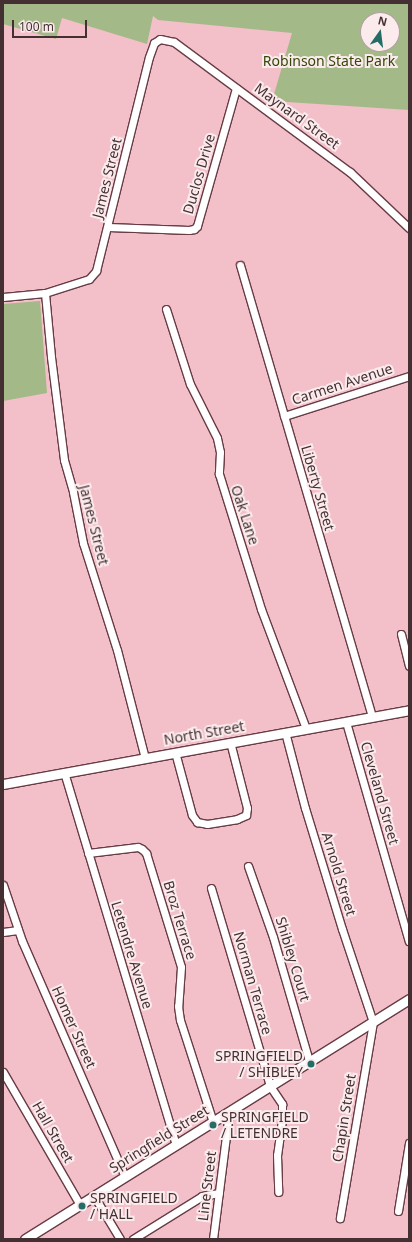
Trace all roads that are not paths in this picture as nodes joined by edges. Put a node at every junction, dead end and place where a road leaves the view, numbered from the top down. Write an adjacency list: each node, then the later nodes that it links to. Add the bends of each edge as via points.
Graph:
1 (160, 39): 2 (street, Maynard Street, via 174,42); 3 (street, James Street, via 154,42)
2 (236, 88): 3 (street, Duclos Drive, via 197,226 189,230); 4 (street, Maynard Street, via 350,172)
3 (108, 226): 6 (street, James Street, via 96,270 88,279)
4 (408, 226)
5 (240, 265): 10 (street, Liberty Street)
6 (45, 293): 7 (street, James Street); 20 (street, James Street, via 64,460 83,543 117,650)
7 (3, 297)
8 (166, 309): 16 (street, Oak Lane, via 190,384 217,438 220,452 219,474 261,608)
9 (409, 376): 10 (street, Carmen Avenue)
10 (284, 416): 14 (street, Liberty Street)
11 (401, 634): 12 (street)
12 (409, 666)
13 (408, 713): 14 (main road, North Street)
14 (372, 717): 15 (main road, North Street)
15 (346, 722): 16 (main road, North Street); 29 (street, Cleveland Street)
16 (306, 729): 17 (main road, North Street)
17 (285, 732): 18 (main road, North Street); 31 (street, Arnold Street, via 305,808)
18 (230, 742): 19 (main road, North Street); 19 (street, via 247,808 246,815 237,819 207,824 197,822)
19 (175, 752): 20 (main road, North Street)
20 (145, 758): 21 (main road, North Street)
21 (64, 772): 22 (main road, North Street); 23 (street, Letendre Avenue)
22 (3, 784)
23 (88, 853): 36 (street, Broz Terrace, via 140,848 146,853 181,967 178,1006 180,1020); 38 (street, Letendre Avenue)
24 (248, 866): 32 (street, Shibley Court, via 273,936)
25 (3, 885): 27 (street, Homer Street)
26 (211, 888): 34 (street, Norman Terrace)
27 (18, 930): 28 (street); 39 (street, Homer Street)
28 (3, 932)
29 (409, 941)
30 (409, 999): 31 (main road, Springfield Street)
31 (373, 1022): 32 (main road, Springfield Street); 45 (street, Chapin Street)
32 (309, 1061): 34 (main road, Springfield Street)
33 (3, 1072): 43 (street, Hall Street)
34 (270, 1086): 35 (main road, Springfield Street); 40 (street, Norman Terrace, via 282,1107 277,1150)
35 (229, 1112): 36 (main road, Springfield Street); 41 (street, Line Street)
36 (213, 1122): 38 (main road, Springfield Street)
37 (409, 1143): 44 (street)
38 (176, 1145): 39 (main road, Springfield Street)
39 (126, 1177): 42 (main road, Springfield Street)
40 (278, 1192)
41 (219, 1193): 48 (street, via 202,1196); 49 (street, Line Street)
42 (94, 1196): 43 (main road, Springfield Street); 47 (street)
43 (80, 1205): 46 (main road, Springfield Street)
44 (398, 1211)
45 (340, 1218)
46 (25, 1239)
47 (120, 1239)
48 (133, 1239)
49 (213, 1239)

